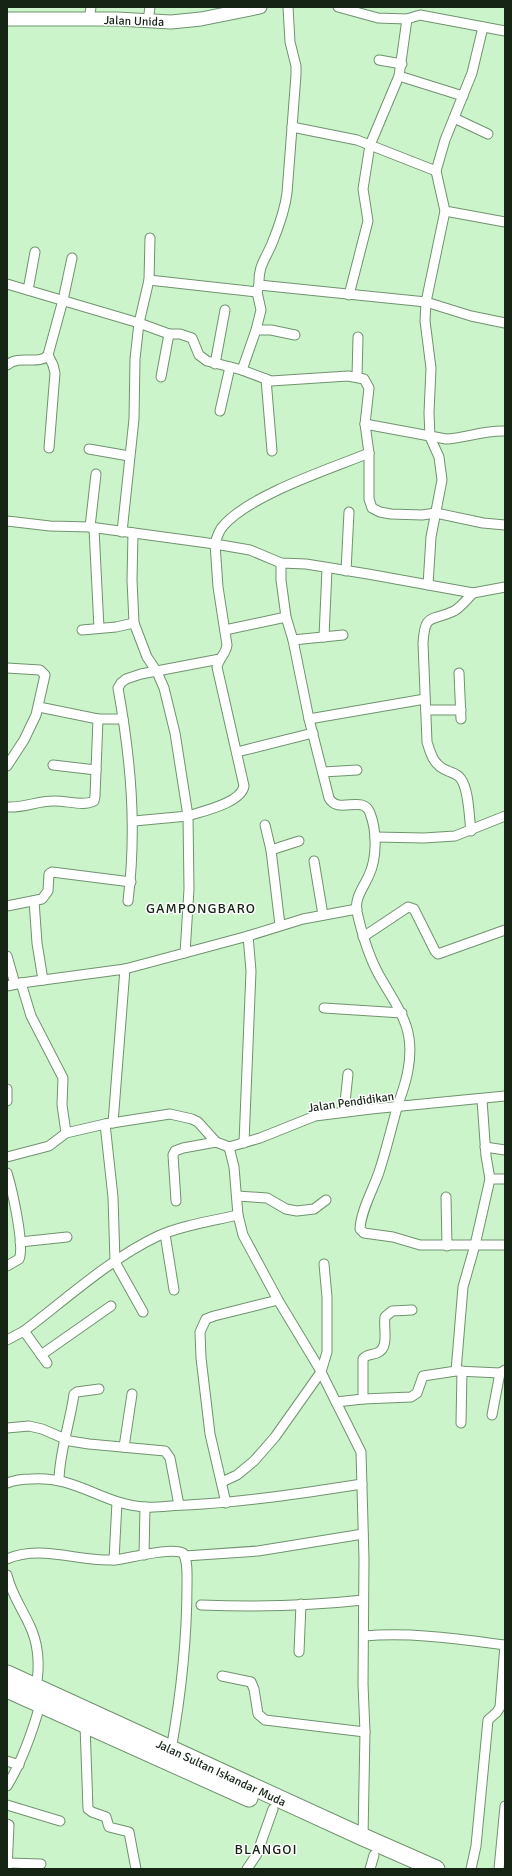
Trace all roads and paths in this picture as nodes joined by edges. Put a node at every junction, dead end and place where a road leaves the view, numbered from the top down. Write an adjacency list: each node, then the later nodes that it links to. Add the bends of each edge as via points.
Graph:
1 (150, 7): 8 (street)
2 (260, 7): 8 (street, Jalan Unida, via 201,19)
3 (288, 7): 16 (street, via 290,42 296,71)
4 (338, 7): 7 (street, via 378,18)
5 (90, 13): 6 (street, Jalan Unida); 8 (street, Jalan Unida, via 117,19)
6 (7, 19)
7 (407, 19): 9 (street, via 420,15); 12 (street)
8 (148, 21)
9 (483, 27): 10 (street); 14 (street)
10 (505, 31)
11 (379, 60): 12 (street)
12 (402, 64): 13 (street)
13 (399, 76): 14 (street); 18 (street)
14 (464, 96): 15 (street)
15 (454, 118): 17 (street); 19 (street)
16 (292, 127): 18 (street, via 338,135); 27 (street, via 285,205 272,243 260,266)
17 (488, 134)
18 (370, 145): 19 (street); 29 (street, via 363,188 368,221)
19 (436, 171): 20 (street)
20 (445, 211): 21 (street); 31 (street)
21 (504, 220)
22 (150, 238): 25 (street)
23 (35, 252): 28 (street)
24 (72, 258): 30 (street)
25 (149, 280): 27 (street); 33 (street)
26 (7, 284): 28 (street)
27 (258, 288): 29 (street); 35 (street, via 261,310)
28 (28, 290): 30 (street)
29 (349, 295): 31 (street)
30 (63, 300): 33 (street); 39 (street)
31 (426, 302): 34 (street); 50 (street, via 425,322 431,368)
32 (225, 310): 40 (street)
33 (139, 323): 36 (street); 55 (street, via 133,372 135,398)
34 (505, 323)
35 (256, 330): 37 (street); 43 (street)
36 (169, 334): 40 (street, via 189,336 199,355); 44 (street)
37 (295, 335)
38 (358, 337): 45 (street)
39 (48, 355): 41 (street, via 41,360 17,359); 51 (street, via 55,373)
40 (215, 364): 42 (street)
41 (7, 365)
42 (230, 367): 43 (street); 47 (street)
43 (242, 370): 46 (street)
44 (161, 377)
45 (357, 377): 46 (street, via 279,381); 48 (street, via 364,379 369,388)
46 (266, 379): 53 (street)
47 (220, 412)
48 (365, 424): 50 (street); 54 (street)
49 (505, 432): 50 (street, via 476,433 457,439)
50 (430, 437): 58 (street, via 441,468 441,488)
51 (50, 448)
52 (89, 449): 55 (street)
53 (272, 451)
54 (369, 453): 58 (street, via 369,499 372,508 391,514); 64 (street, via 254,502 227,522 220,530)
55 (129, 456): 62 (street)
56 (96, 474): 61 (street)
57 (349, 512): 67 (street)
58 (436, 513): 60 (street); 68 (street)
59 (7, 521): 61 (street)
60 (505, 525)
61 (92, 528): 62 (street); 73 (street)
62 (122, 532): 63 (street)
63 (133, 533): 64 (street); 72 (street)
64 (215, 544): 65 (street, via 254,551); 75 (street)
65 (281, 563): 66 (street, via 306,564); 71 (street)
66 (327, 569): 67 (street); 77 (street)
67 (346, 571): 68 (street)
68 (428, 585): 70 (street)
69 (505, 587): 70 (street)
70 (473, 593): 83 (street, via 458,609 434,618 425,625)
71 (286, 616): 75 (street); 78 (street)
72 (134, 623): 73 (street); 81 (street)
73 (99, 628): 74 (street)
74 (82, 630)
75 (224, 630): 79 (street, via 226,652)
76 (343, 635): 77 (street)
77 (324, 637): 78 (street)
78 (293, 640): 88 (street)
79 (220, 659): 81 (street); 90 (street, via 218,670)
80 (7, 668): 84 (street, via 44,672)
81 (157, 672): 87 (street, via 141,674 121,683 118,688); 97 (street, via 164,688 175,733)
82 (459, 673): 85 (street, via 461,715)
83 (425, 699): 85 (street); 88 (street)
84 (39, 707): 86 (street); 92 (street, via 24,740)
85 (426, 710): 101 (street, via 431,757 444,770 462,779)
86 (98, 719): 87 (street); 93 (street)
87 (123, 719): 99 (street)
88 (310, 719): 89 (street)
89 (313, 733): 90 (street); 95 (street)
90 (237, 752): 97 (street, via 244,778 243,791 231,800)
91 (53, 765): 93 (street)
92 (7, 766)
93 (96, 770): 96 (street, via 95,796 91,802 54,801)
94 (358, 770): 95 (street)
95 (323, 772): 102 (street, via 333,803 341,806 363,805 369,810)
96 (7, 807)
97 (188, 816): 99 (street); 116 (street, via 189,889)
98 (505, 816): 101 (street)
99 (134, 821): 106 (street)
100 (265, 825): 104 (street)
101 (471, 831): 102 (street, via 455,836 424,838)
102 (375, 836): 110 (street, via 371,870 362,888)
103 (299, 841): 104 (street)
104 (271, 850): 112 (street)
105 (314, 861): 111 (street)
106 (131, 882): 107 (street, via 52,872 49,874 46,895 42,900); 108 (street)
107 (34, 901): 109 (street); 119 (street)
108 (128, 901)
109 (7, 906)
110 (357, 909): 111 (street); 115 (street)
111 (323, 915): 112 (street)
112 (280, 925): 114 (street)
113 (505, 930): 115 (street, via 438,954 434,952 414,909 408,907)
114 (248, 936): 116 (street); 133 (street, via 251,971)
115 (363, 937): 122 (street, via 379,974)
116 (185, 953): 118 (street)
117 (7, 956): 120 (street)
118 (125, 969): 119 (street); 130 (street)
119 (43, 980): 120 (street)
120 (14, 984): 131 (street, via 62,1078)
121 (324, 1008): 122 (street)
122 (402, 1013): 128 (street, via 407,1027 409,1061)
123 (348, 1074): 129 (street)
124 (7, 1089): 127 (street)
125 (505, 1096): 126 (street, Jalan Pendidikan)
126 (482, 1100): 128 (street, Jalan Pendidikan); 135 (street)
127 (7, 1101)
128 (397, 1107): 129 (street, Jalan Pendidikan); 151 (street, via 360,1229 364,1233 420,1245)
129 (344, 1112): 133 (street, Jalan Pendidikan, via 315,1116)
130 (109, 1123): 131 (street); 132 (street, via 170,1114 182,1116 198,1122); 152 (street)
131 (66, 1133): 137 (street, via 49,1146)
132 (216, 1142): 134 (street); 144 (street, via 175,1151 173,1155)
133 (244, 1143): 134 (street, Jalan Pendidikan)
134 (229, 1147): 141 (street)
135 (485, 1147): 136 (street); 139 (street)
136 (505, 1150)
137 (7, 1157)
138 (7, 1173): 148 (street)
139 (490, 1179): 140 (street); 149 (street)
140 (505, 1179)
141 (237, 1196): 143 (street, via 267,1198 286,1209 297,1211 314,1210); 145 (street)
142 (446, 1197): 151 (street)
143 (326, 1200)
144 (176, 1201)
145 (238, 1215): 146 (street); 156 (street, via 243,1235)
146 (165, 1234): 152 (street); 155 (street)
147 (67, 1237): 148 (street)
148 (20, 1242): 154 (street, via 20,1258)
149 (475, 1245): 150 (street); 151 (street); 162 (street, via 463,1287)
150 (505, 1245)
151 (447, 1246)
152 (115, 1262): 159 (street); 160 (street)
153 (324, 1264): 164 (street, via 328,1322 326,1357)
154 (7, 1266)
155 (174, 1290)
156 (278, 1300): 164 (street); 175 (street, via 214,1316 206,1319 202,1326 200,1342 210,1434)
157 (111, 1306): 160 (street, via 44,1359)
158 (412, 1310): 167 (street, via 392,1311 385,1317 383,1349 363,1359)
159 (143, 1312)
160 (24, 1331): 161 (street)
161 (7, 1340)
162 (459, 1371): 163 (street); 167 (street, via 422,1376 416,1393 411,1397); 170 (street)
163 (502, 1371): 169 (street)
164 (322, 1372): 168 (street); 175 (street, via 275,1437 254,1461 237,1476)
165 (99, 1389): 172 (street, via 75,1393)
166 (132, 1394): 173 (street)
167 (363, 1398): 168 (street)
168 (336, 1402): 177 (street, via 361,1452)
169 (492, 1415)
170 (461, 1423)
171 (7, 1428): 172 (street, via 29,1426)
172 (65, 1439): 173 (street); 174 (street)
173 (124, 1447): 180 (street, via 168,1453)
174 (58, 1479): 176 (street, via 14,1480); 178 (street)
175 (222, 1482): 179 (street)
176 (7, 1483)
177 (362, 1484): 179 (street); 182 (street)
178 (117, 1502): 181 (street); 186 (street)
179 (226, 1503): 180 (street)
180 (179, 1505): 181 (street)
181 (144, 1507): 183 (street)
182 (363, 1534): 184 (street, via 258,1551); 188 (street)
183 (144, 1555): 184 (street, via 179,1551); 186 (street)
184 (185, 1556): 200 (street, via 187,1605 184,1651)
185 (7, 1559): 186 (street, via 24,1553)
186 (114, 1560)
187 (7, 1575): 195 (street, via 14,1597 35,1638 39,1663)
188 (364, 1600): 189 (street); 191 (street)
189 (301, 1604): 190 (street, via 253,1607); 192 (street)
190 (200, 1605)
191 (364, 1636): 199 (street); 219 (street, via 418,1635 505,1645 500,1707 488,1720 476,1846)
192 (299, 1652)
193 (7, 1674): 195 (highway, Jalan Sultan Iskandar Muda)
194 (222, 1676): 199 (street, via 251,1682 258,1714 266,1720)
195 (36, 1688): 200 (highway, Jalan Sultan Iskandar Muda)
196 (7, 1689): 197 (highway, Jalan Sultan Iskandar Muda)
197 (40, 1705): 198 (highway, Jalan Sultan Iskandar Muda); 202 (street)
198 (85, 1725): 206 (highway, Jalan Sultan Iskandar Muda); 215 (street, via 88,1809 106,1817 110,1827 129,1832)
199 (365, 1732): 210 (street)
200 (171, 1750): 210 (highway, Jalan Sultan Iskandar Muda)
201 (7, 1761): 202 (street)
202 (19, 1766): 203 (street)
203 (7, 1786)
204 (7, 1805): 207 (street)
205 (505, 1806): 209 (street)
206 (273, 1809): 211 (highway, Jalan Sultan Iskandar Muda); 216 (street, via 257,1854)
207 (60, 1821)
208 (7, 1824): 212 (street)
209 (504, 1824): 220 (street)
210 (363, 1837): 218 (highway, Jalan Sultan Iskandar Muda)
211 (372, 1862): 217 (highway, Jalan Sultan Iskandar Muda)
212 (8, 1863): 213 (street); 214 (street)
213 (41, 1864)
214 (7, 1869)
215 (136, 1869)
216 (247, 1869)
217 (408, 1869)
218 (436, 1869)
219 (471, 1869)
220 (499, 1869)

